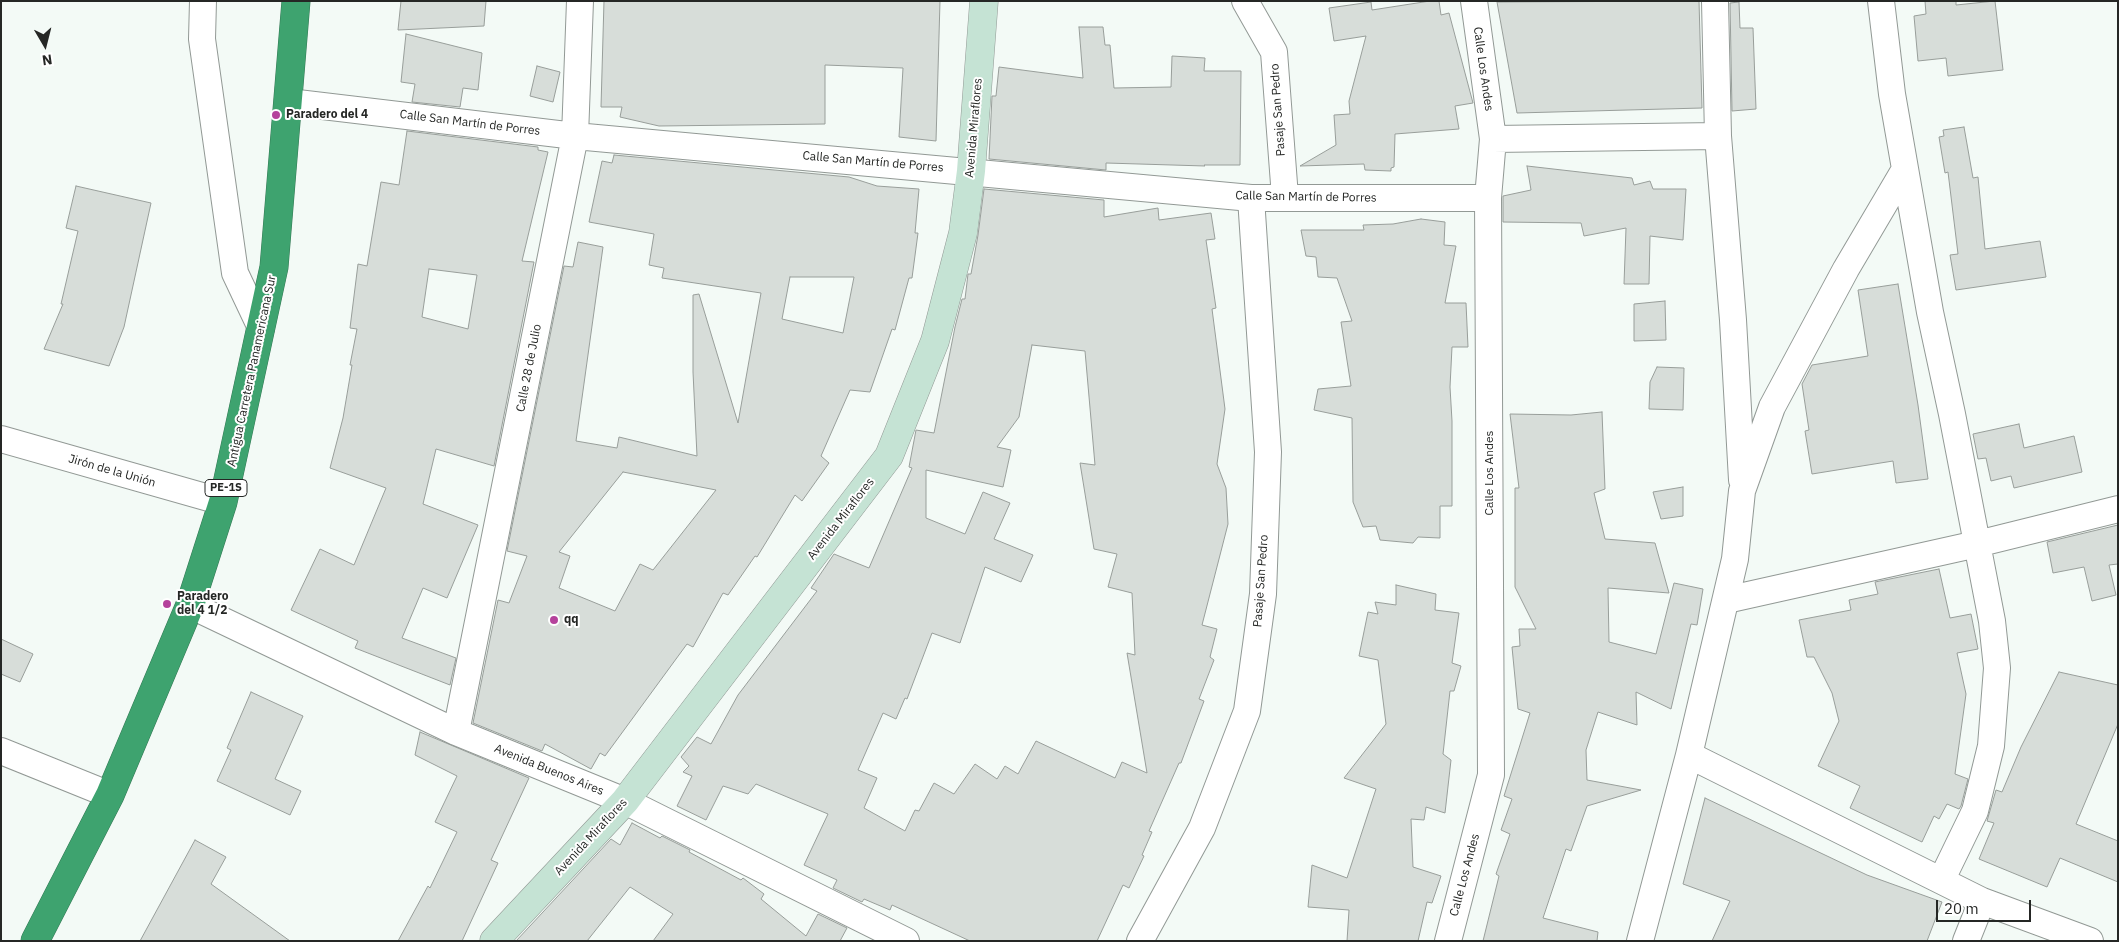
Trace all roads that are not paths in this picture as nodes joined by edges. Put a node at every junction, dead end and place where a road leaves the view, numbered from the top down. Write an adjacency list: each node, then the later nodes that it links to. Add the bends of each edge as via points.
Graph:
1 (203, 1): 18 (street, via 202,39 235,273)
2 (296, 1): 9 (highway, Antigua Carretera Panamericana Sur / PE-1S)
3 (580, 1): 10 (street, Calle 28 de Julio)
4 (984, 1): 14 (street, Avenida Miraflores)
5 (1245, 1): 15 (street, Pasaje San Pedro, via 1274,52)
6 (1474, 1): 12 (street, Calle Los Andes)
7 (1715, 1): 11 (street)
8 (1881, 1): 13 (street)
9 (289, 102): 10 (street, Calle San Martín de Porres); 18 (highway, Antigua Carretera Panamericana Sur / PE-1S, via 274,267)
10 (575, 136): 14 (street, Calle San Martín de Porres); 26 (street, Calle 28 de Julio)
11 (1718, 136): 12 (street); 20 (street, via 1733,320)
12 (1493, 139): 17 (street, Calle Los Andes)
13 (1905, 169): 20 (street, via 1772,407); 23 (street)
14 (972, 171): 16 (street, Calle San Martín de Porres); 30 (street, Avenida Miraflores, via 963,233 935,341 889,456)
15 (1285, 197): 16 (street, Calle San Martín de Porres); 17 (street, Calle San Martín de Porres)
16 (1251, 198): 36 (street, Pasaje San Pedro, via 1268,452 1263,594 1247,711 1202,828)
17 (1488, 198): 37 (street, Calle Los Andes, via 1491,775)
18 (260, 328): 21 (highway, Antigua Carretera Panamericana Sur / PE-1S)
19 (1, 439): 21 (street, Jirón de la Unión)
20 (1742, 491): 24 (street, via 1736,559)
21 (223, 502): 25 (highway, Antigua Carretera Panamericana Sur / PE-1S)
22 (2118, 509): 23 (street)
23 (1977, 544): 24 (street); 31 (street, via 1992,621 1997,668 1991,746 1975,811)
24 (1726, 600): 28 (street)
25 (190, 605): 26 (street, Avenida Buenos Aires); 29 (highway, Antigua Carretera Panamericana Sur / PE-1S)
26 (456, 732): 30 (street, Avenida Buenos Aires)
27 (1, 751): 29 (street)
28 (1690, 755): 31 (street); 38 (street)
29 (110, 795): 33 (highway, Antigua Carretera Panamericana Sur / PE-1S)
30 (625, 801): 34 (street, Avenida Miraflores); 35 (street, Avenida Buenos Aires)
31 (1942, 879): 32 (street)
32 (1982, 901): 39 (street); 40 (street)
33 (35, 941)
34 (494, 941)
35 (906, 941)
36 (1140, 941)
37 (1448, 941)
38 (1640, 941)
39 (1966, 941)
40 (2090, 941)

